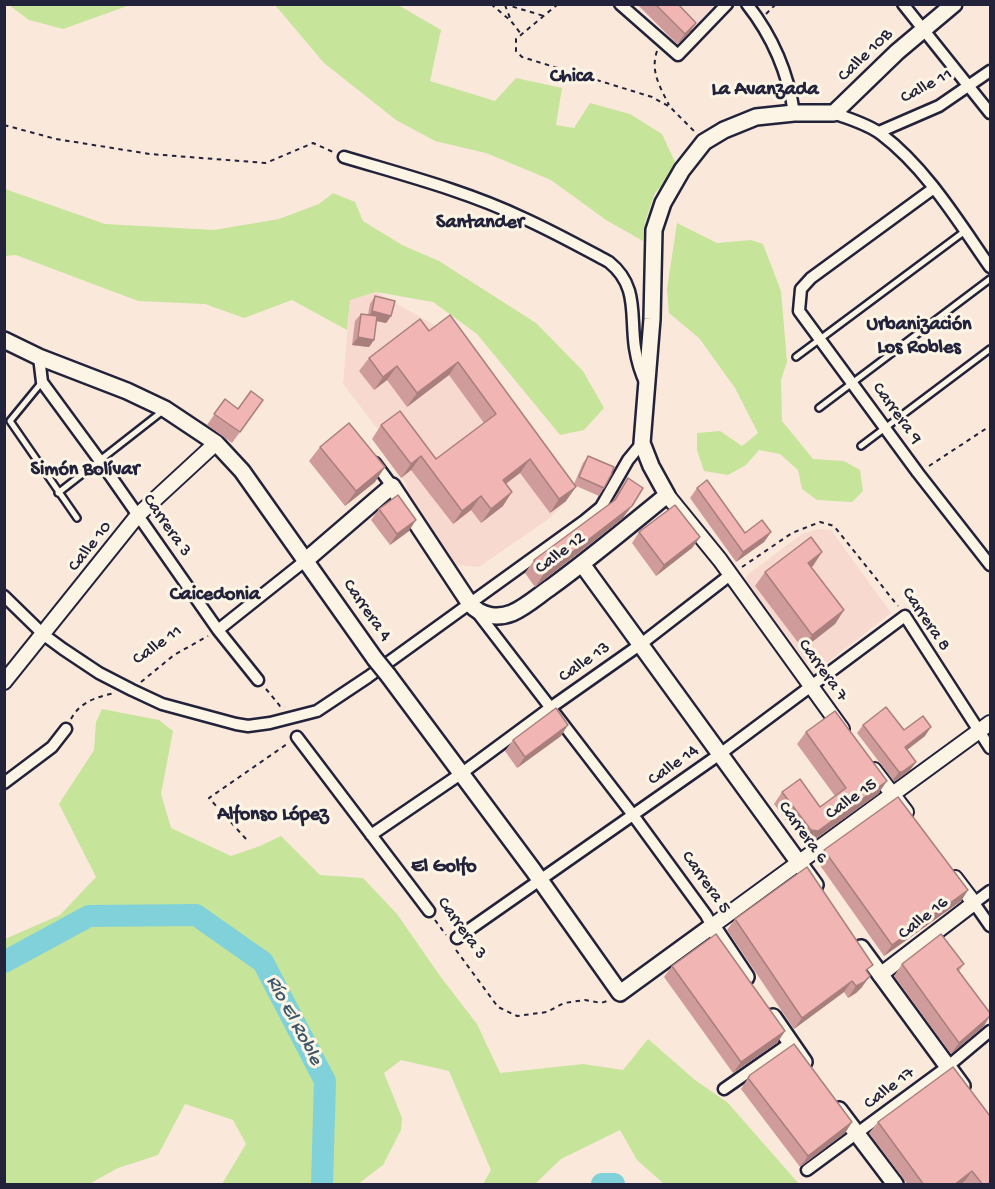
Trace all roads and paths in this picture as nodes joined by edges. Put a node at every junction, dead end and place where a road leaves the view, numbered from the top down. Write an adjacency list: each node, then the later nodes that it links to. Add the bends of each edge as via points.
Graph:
1 (491, 4): 10 (path)
2 (558, 4): 9 (path)
3 (620, 4): 13 (street)
4 (727, 4): 13 (street, via 678,55)
5 (747, 4): 18 (street, via 778,52)
6 (903, 4): 11 (street)
7 (954, 4): 11 (main road, Calle 10B)
8 (504, 5): 9 (path); 10 (path)
9 (545, 16): 12 (path)
10 (510, 21): 12 (path)
11 (922, 30): 15 (street); 19 (main road, Calle 10B)
12 (521, 34): 16 (path, via 516,39 516,51 522,57 652,97)
13 (661, 40): 16 (path, via 653,63)
14 (990, 71): 15 (street, Calle 11)
15 (970, 87): 17 (street); 21 (street, Calle 11, via 939,106)
16 (670, 107): 22 (path)
17 (990, 112)
18 (794, 113): 19 (main road); 22 (main road, via 740,122)
19 (834, 113): 21 (street)
20 (4, 125): 23 (path, via 56,139 150,154 266,163 313,143)
21 (879, 132): 24 (street)
22 (704, 142): 35 (main road, via 663,202 654,230)
23 (344, 157): 35 (street, via 480,200 609,262 627,284 634,312 639,369)
24 (934, 188): 25 (street); 28 (street, Carrera 9, via 801,289 799,310)
25 (965, 231): 26 (street); 28 (lane)
26 (990, 267)
27 (990, 279): 34 (lane)
28 (820, 339): 32 (lane); 34 (street, Carrera 9)
29 (5, 340): 31 (main road, Carrera 4)
30 (990, 349): 39 (lane)
31 (39, 357): 33 (street, Carrera 3); 37 (main road, Carrera 4)
32 (796, 357)
33 (42, 382): 44 (street, Carrera 3); 47 (lane, via 10,422)
34 (853, 382): 36 (lane); 39 (street, Carrera 9)
35 (647, 387): 41 (main road)
36 (819, 408)
37 (165, 410): 40 (main road, Carrera 4); 44 (lane)
38 (990, 426): 45 (path)
39 (885, 428): 42 (lane); 45 (street, Carrera 9)
40 (216, 443): 49 (street, Calle 10); 51 (main road, Carrera 4, via 242,471)
41 (642, 443): 48 (main road); 56 (street, via 601,507)
42 (861, 446)
43 (371, 458): 46 (street, Carrera 5)
44 (100, 460): 47 (lane); 49 (street, Carrera 3)
45 (918, 473): 53 (street, Carrera 9)
46 (392, 486): 51 (main road); 56 (main road, Carrera 5)
47 (58, 493): 50 (lane)
48 (667, 495): 52 (main road, Calle 12); 54 (street, Carrera 7)
49 (138, 515): 58 (street, Carrera 3); 59 (street, Calle 10)
50 (77, 518)
51 (306, 560): 58 (street); 75 (main road, Carrera 4, bridge)
52 (582, 564): 56 (main road, Calle 12, via 513,612 496,616); 60 (main road, Carrera 6)
53 (990, 565)
54 (730, 575): 57 (path, Carrera 8, via 792,533 820,522 834,526); 60 (street, Calle 13); 63 (street, Carrera 7)
55 (4, 596): 59 (street)
56 (473, 607): 64 (street, via 306,715 242,725 172,707); 66 (street, Carrera 5)
57 (905, 616): 63 (street, Calle 14); 69 (street, Carrera 8)
58 (218, 630): 61 (street, Carrera 3); 64 (path, Calle 11, via 174,655)
59 (44, 635): 62 (street, Calle 10); 64 (street, via 99,673)
60 (641, 644): 66 (street, Calle 13); 73 (main road, Carrera 6)
61 (258, 680): 65 (path)
62 (4, 682)
63 (810, 686): 71 (street, Carrera 7); 73 (street, Calle 14)
64 (132, 690): 68 (path, Calle 11, via 93,698 76,709)
65 (280, 706)
66 (550, 708): 75 (street, Calle 13); 78 (street, Carrera 5)
67 (990, 723): 69 (street, Calle 15)
68 (66, 729): 76 (street, via 52,747)
69 (978, 732): 72 (street, Carrera 8); 77 (street, Calle 15)
70 (297, 737): 80 (street, Carrera 3); 81 (path, via 209,798)
71 (852, 741)
72 (990, 748)
73 (720, 754): 78 (street, Calle 14); 82 (main road, Carrera 6)
74 (865, 759): 77 (street)
75 (462, 773): 80 (street, Calle 13); 84 (main road, Carrera 4)
76 (4, 783)
77 (893, 795): 79 (street); 82 (street, Calle 15)
78 (633, 815): 84 (street, Calle 14); 89 (street, Carrera 5)
79 (913, 822)
80 (371, 835): 88 (street, Carrera 3)
81 (246, 839)
82 (799, 862): 86 (main road, Carrera 6); 89 (street, Calle 15)
83 (947, 867): 87 (street)
84 (541, 880): 92 (street, Calle 14); 94 (main road, Carrera 4)
85 (990, 891): 87 (street, Calle 16)
86 (826, 900)
87 (974, 903): 90 (street); 93 (street, Calle 16)
88 (429, 912): 92 (path, Carrera 3)
89 (712, 926): 94 (main road, Calle 15); 96 (main road, Carrera 5)
90 (990, 926)
91 (853, 938): 93 (main road)
92 (454, 942): 94 (path, Carrera 3, via 498,1007 517,1016 547,1012 576,1001 601,1003)
93 (880, 975): 97 (main road)
94 (620, 993)
95 (990, 1031): 97 (street, Calle 17)
96 (790, 1043): 98 (main road, Carrera 5); 99 (street)
97 (947, 1067): 101 (main road); 102 (street, Calle 17)
98 (810, 1070)
99 (724, 1089)
100 (830, 1098): 102 (main road)
101 (972, 1100)
102 (857, 1134): 103 (street, Calle 17); 104 (main road)
103 (807, 1170)
104 (895, 1185)

